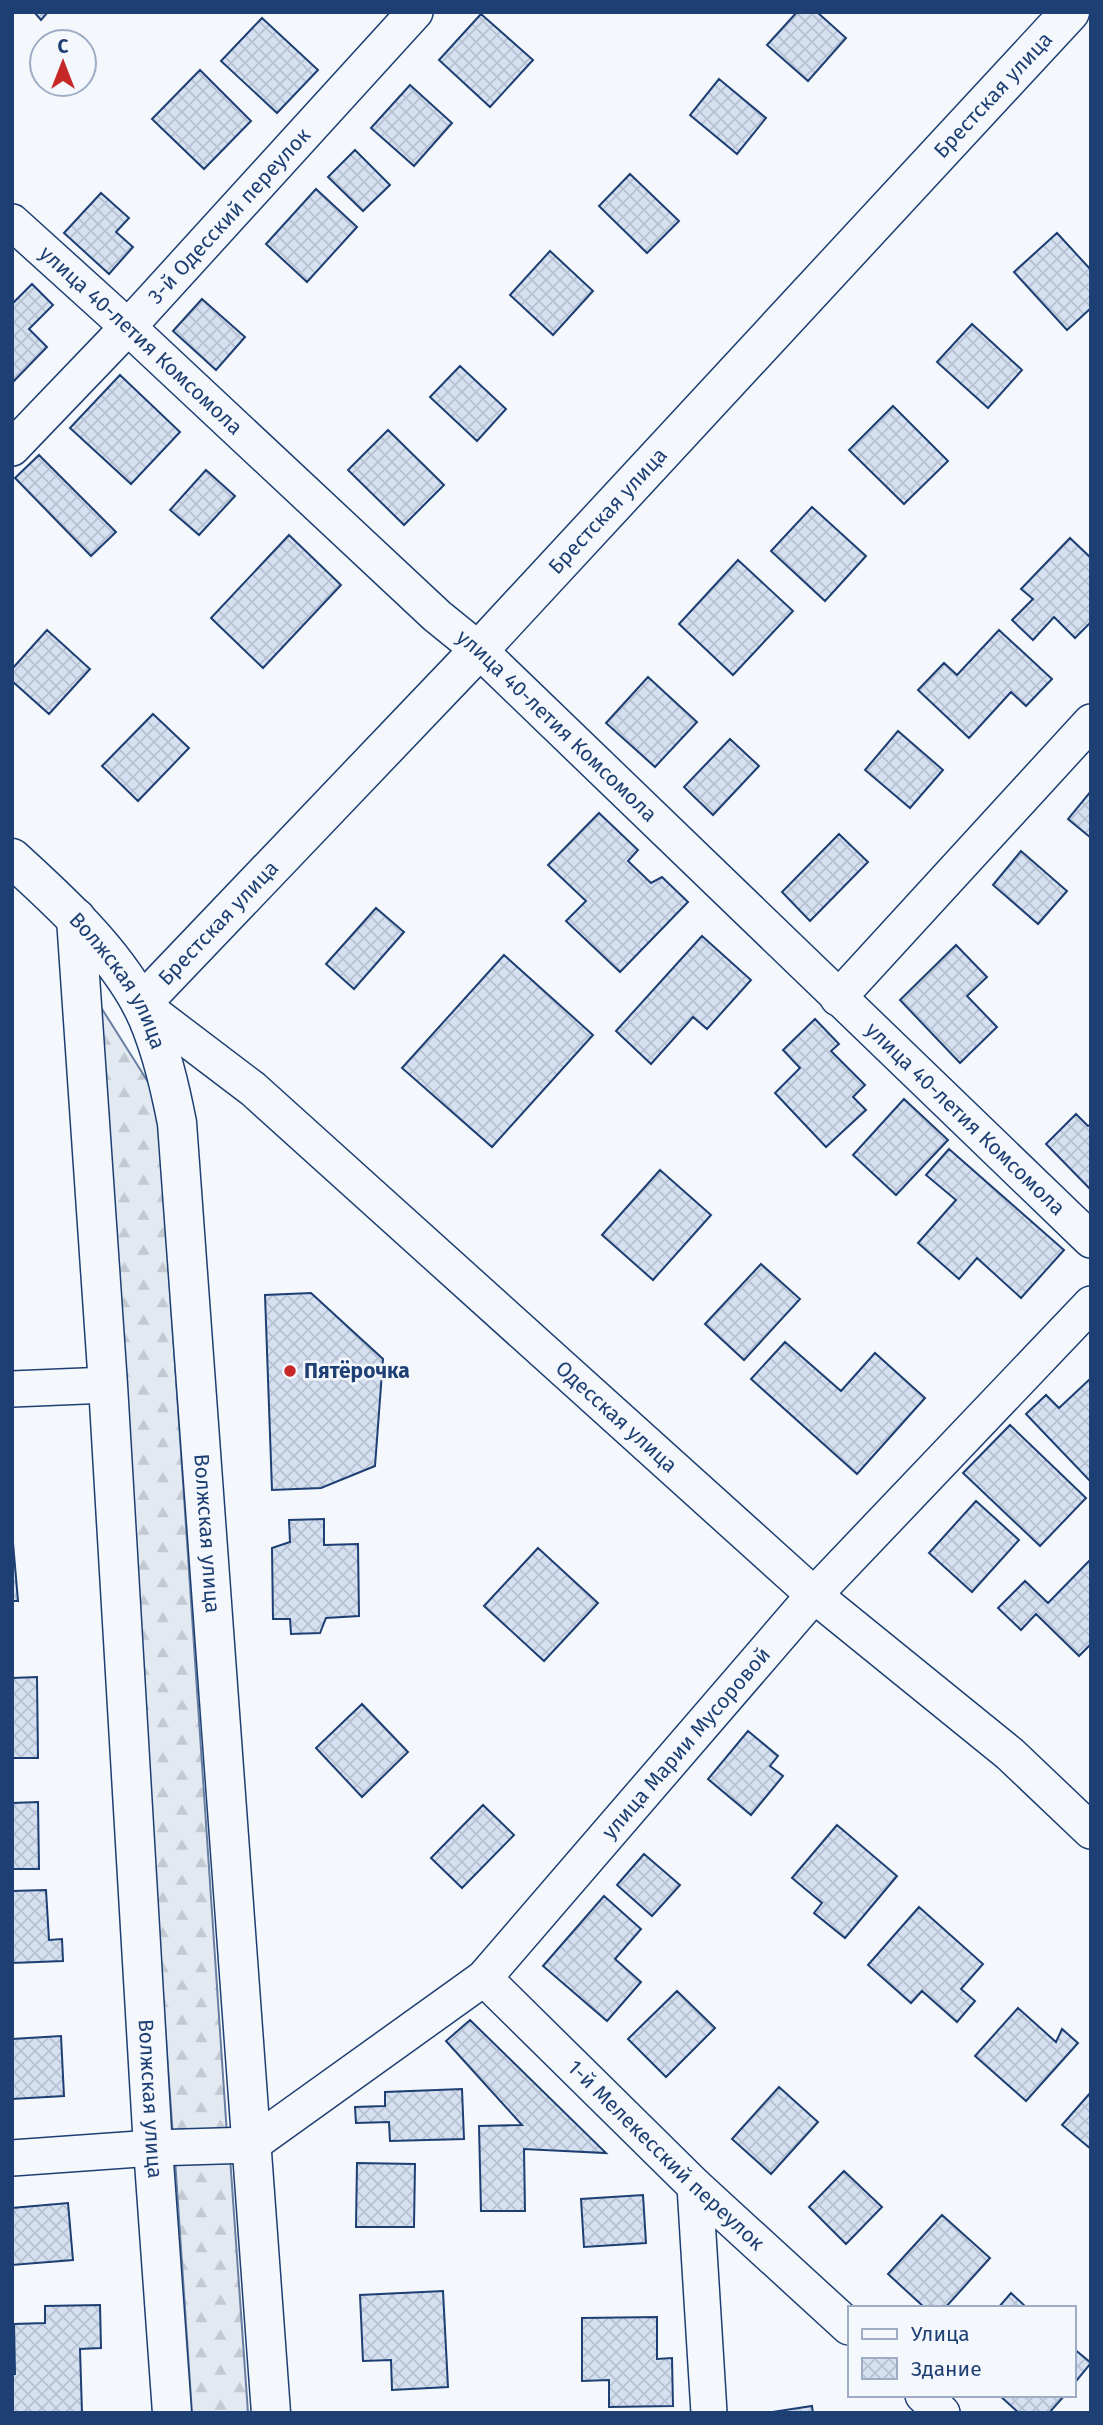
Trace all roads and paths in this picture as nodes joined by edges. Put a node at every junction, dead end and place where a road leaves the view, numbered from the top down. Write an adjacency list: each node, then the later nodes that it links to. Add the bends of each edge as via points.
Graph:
1 (415, 12): 4 (street, 3-й Одесский переулок)
2 (1070, 12): 6 (main road, Брестская улица)
3 (12, 222): 4 (street, улица 40-летия Комсомола)
4 (128, 327): 5 (street, 3-й Одесский переулок); 6 (street, улица 40-летия Комсомола)
5 (12, 448)
6 (479, 650): 10 (street, улица 40-летия Комсомола); 11 (main road, Брестская улица)
7 (1091, 722): 10 (street)
8 (12, 858): 9 (main road)
9 (76, 918): 11 (main road, Волжская улица); 14 (main road, Волжская улица)
10 (838, 998): 12 (street, улица 40-летия Комсомола)
11 (141, 1004): 16 (street, Одесская улица, via 253,1089); 19 (main road, Волжская улица, via 177,1123)
12 (1091, 1240)
13 (1091, 1304): 16 (street, улица Марии Мусоровой)
14 (108, 1385): 15 (street); 20 (main road, Волжская улица)
15 (12, 1389)
16 (814, 1595): 17 (street, Одесская улица, via 1010,1754); 18 (street, улица Марии Мусоровой)
17 (1091, 1831)
18 (484, 1978): 19 (street, улица Марии Мусоровой); 22 (street, 1-й Мелекесский переулок)
19 (251, 2145): 20 (street); 26 (main road, Волжская улица)
20 (153, 2148): 21 (street); 25 (main road, Волжская улица)
21 (12, 2158)
22 (695, 2186): 23 (street, 1-й Мелекесский переулок); 27 (street)
23 (848, 2327)
24 (925, 2397): 28 (street)
25 (172, 2413)
26 (271, 2413)
27 (709, 2413)
28 (942, 2413)

